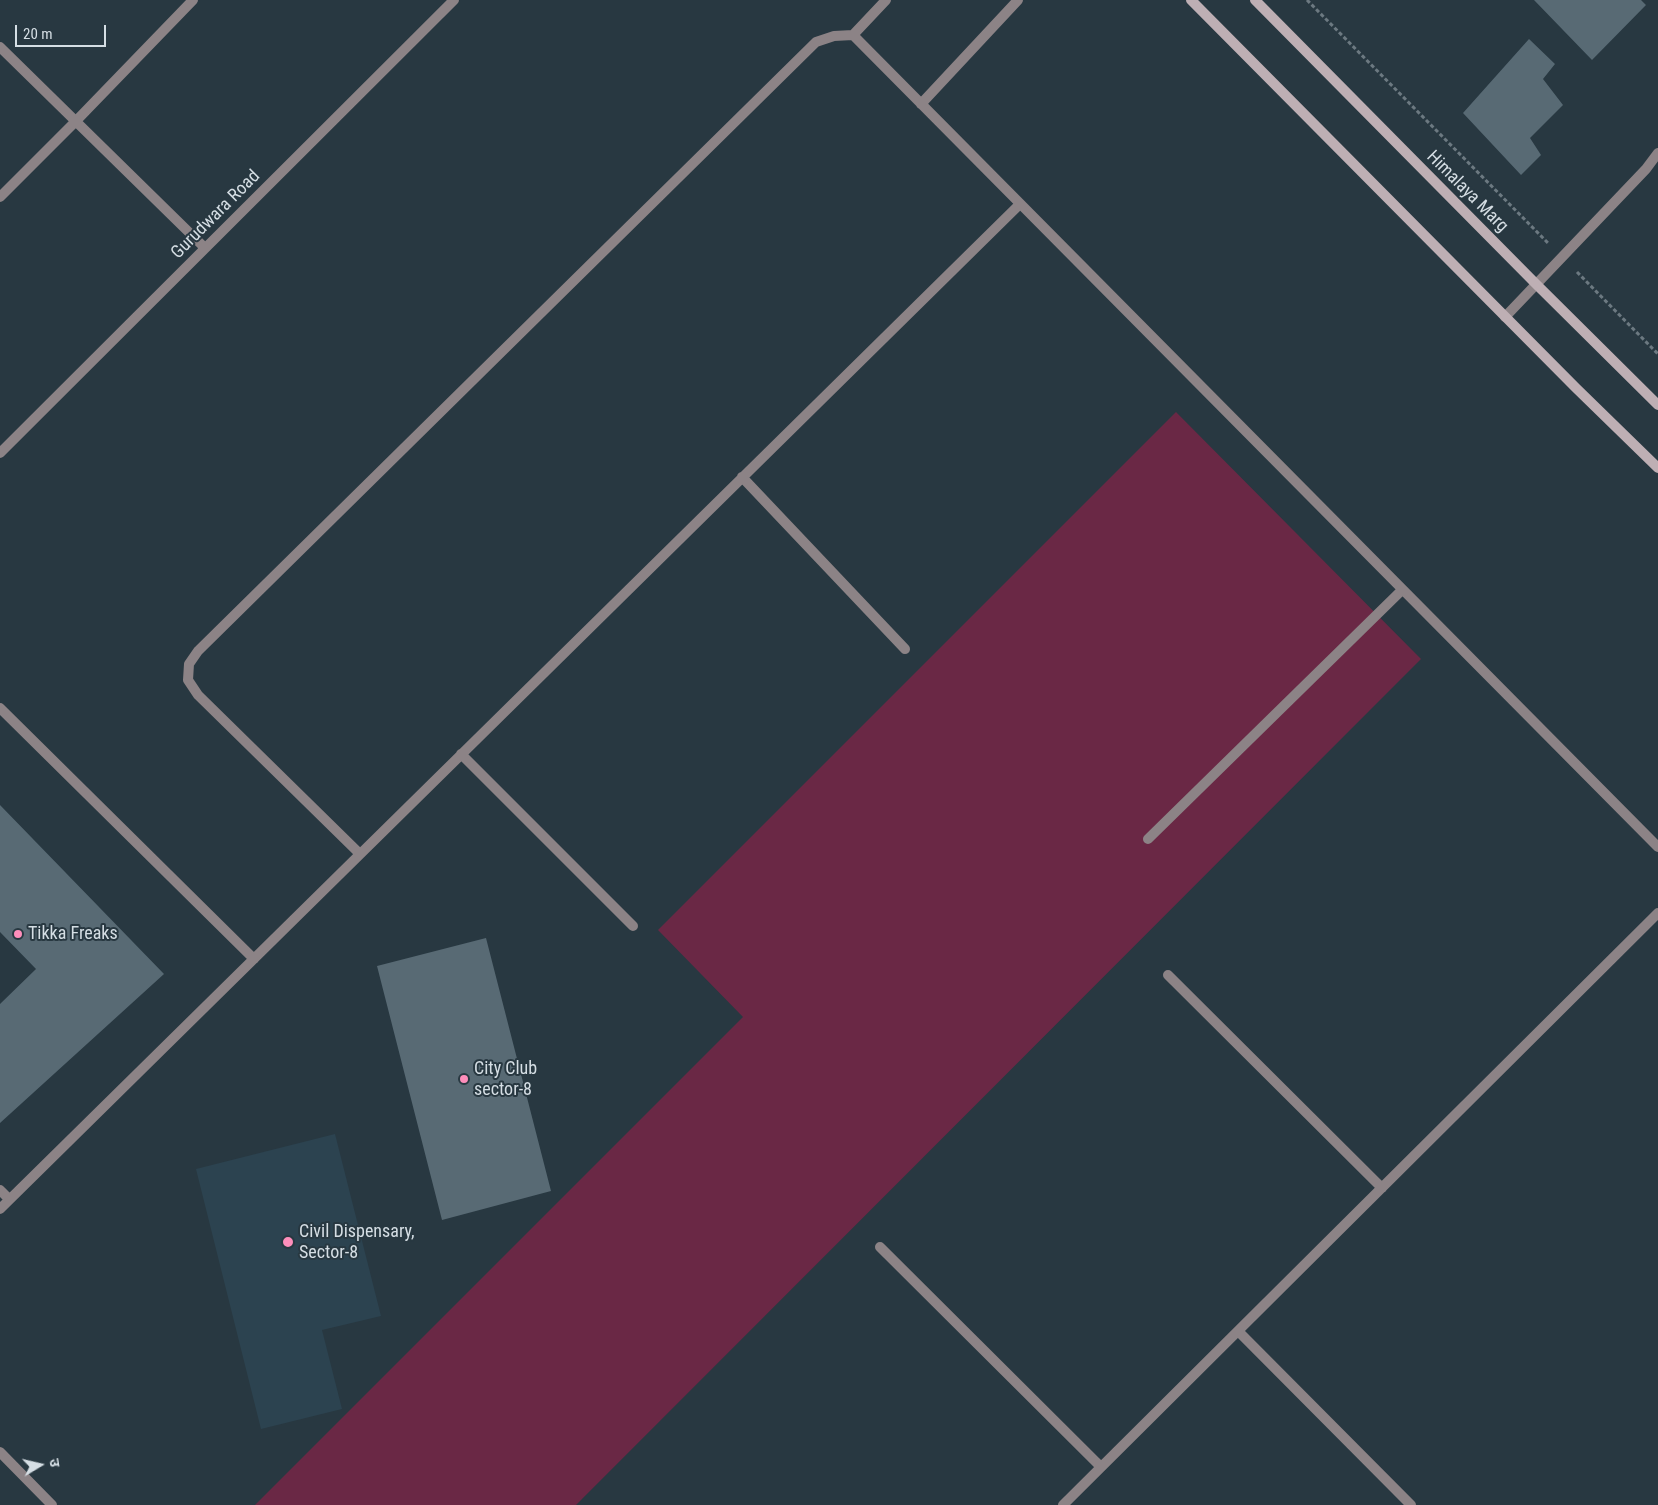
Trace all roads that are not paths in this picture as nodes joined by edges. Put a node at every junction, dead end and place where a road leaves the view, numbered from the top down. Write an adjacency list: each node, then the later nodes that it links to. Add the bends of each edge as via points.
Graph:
1 (193, 0): 10 (street)
2 (454, 0): 14 (street, Gurudwara Road)
3 (886, 0): 7 (street)
4 (1018, 0): 9 (street)
5 (1191, 0): 16 (main road)
6 (1255, 0): 15 (main road, Himalaya Marg)
7 (853, 35): 9 (street); 27 (street, via 834,36 816,42 198,651 189,664 188,680 198,695)
8 (0, 47): 10 (street)
9 (921, 104): 13 (street)
10 (76, 121): 12 (street); 14 (street)
11 (1658, 153): 15 (street)
12 (0, 196)
13 (1020, 204): 20 (street); 21 (street)
14 (205, 248): 18 (street, Gurudwara Road)
15 (1536, 284): 16 (street); 17 (main road, Himalaya Marg)
16 (1505, 317): 19 (main road)
17 (1658, 405)
18 (0, 453)
19 (1658, 468)
20 (742, 477): 22 (street); 24 (street)
21 (1402, 590): 25 (street); 26 (street)
22 (905, 650)
23 (0, 708): 30 (street)
24 (461, 754): 27 (street); 29 (street)
25 (1148, 839)
26 (1658, 847)
27 (360, 854): 30 (street)
28 (1658, 913): 32 (street)
29 (633, 926)
30 (254, 959): 34 (street)
31 (1168, 975): 32 (street)
32 (1382, 1188): 37 (street)
33 (0, 1190): 34 (street)
34 (9, 1200): 35 (street)
35 (0, 1209)
36 (880, 1247): 39 (street)
37 (1238, 1331): 39 (street); 42 (street)
38 (0, 1452): 40 (street)
39 (1101, 1468): 41 (street)
40 (52, 1505)
41 (1063, 1505)
42 (1411, 1505)

